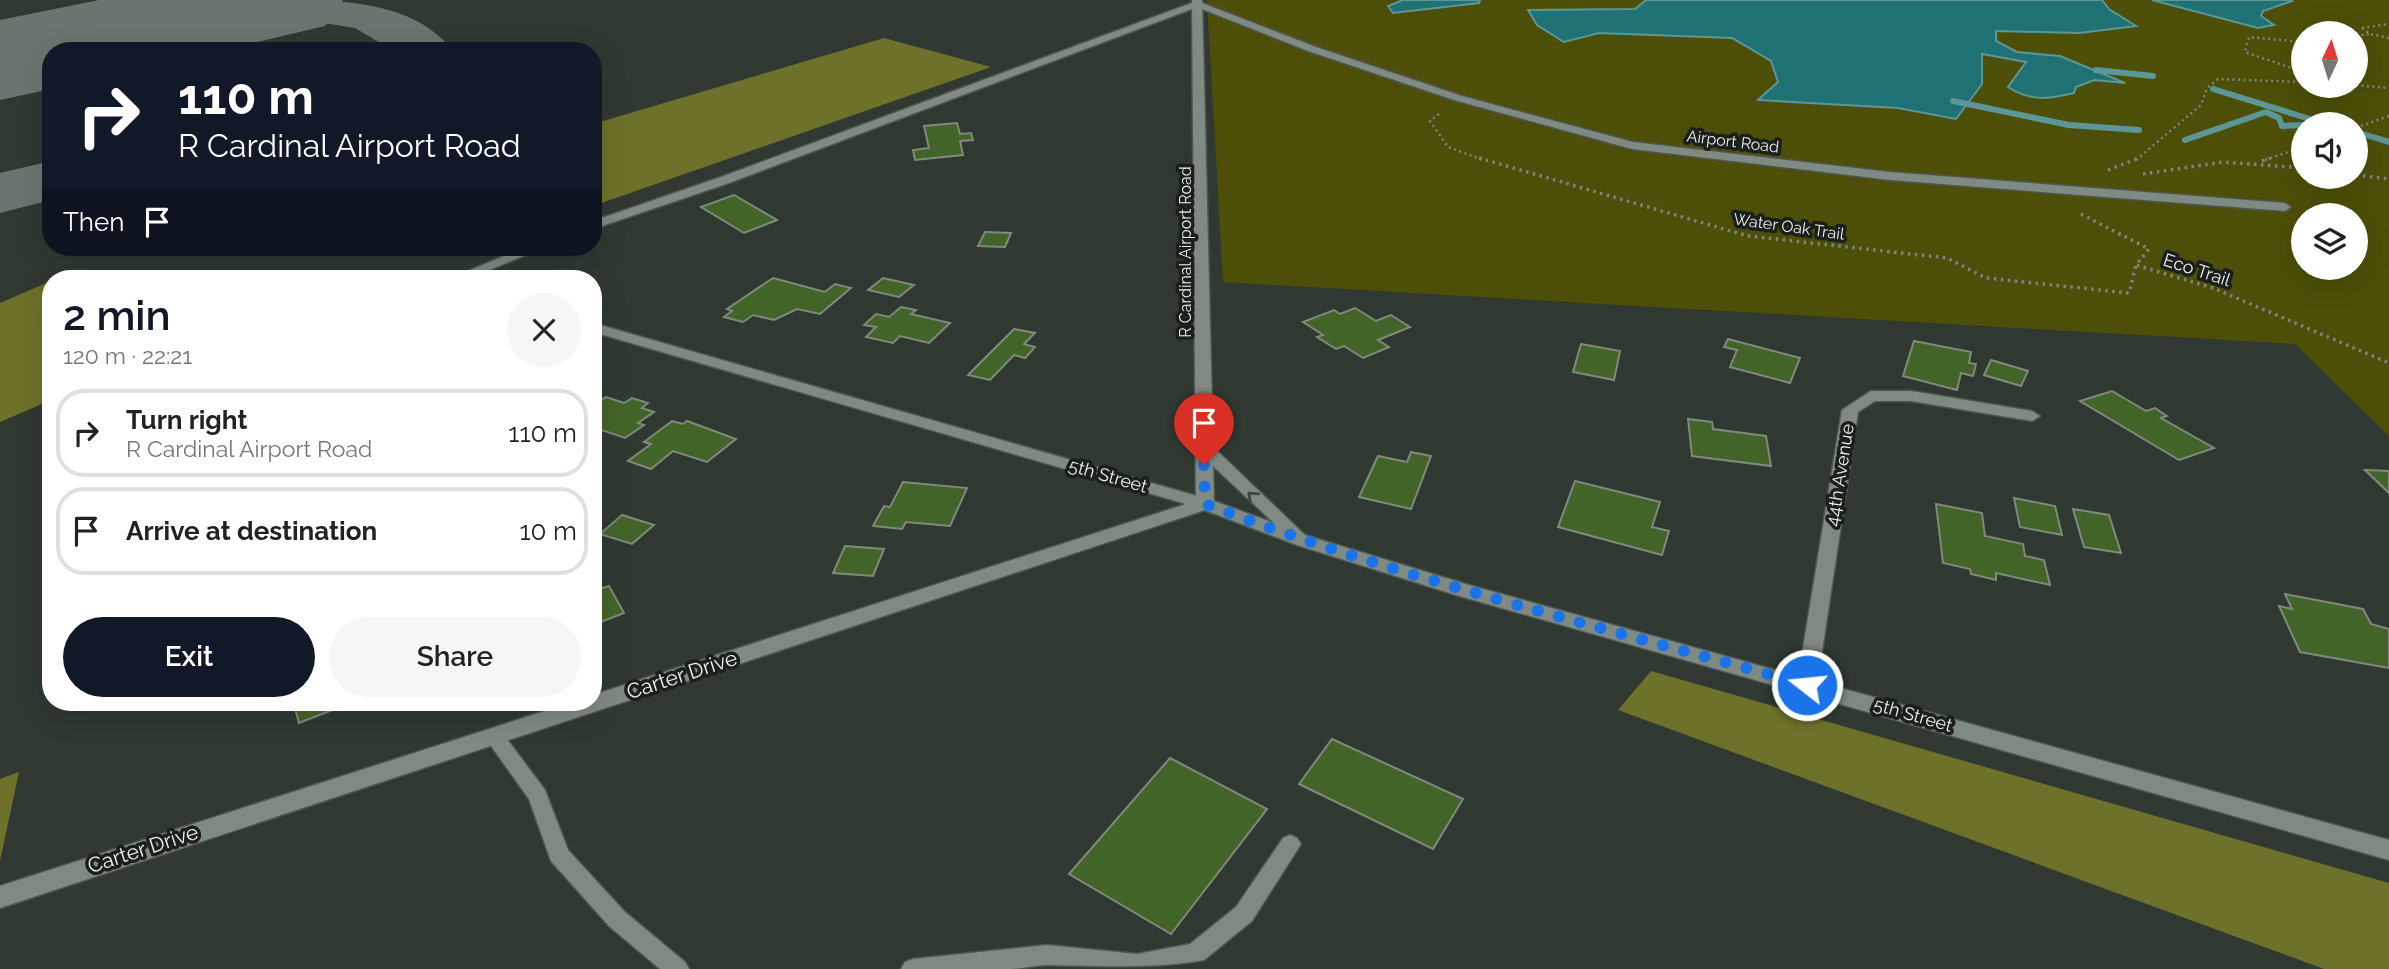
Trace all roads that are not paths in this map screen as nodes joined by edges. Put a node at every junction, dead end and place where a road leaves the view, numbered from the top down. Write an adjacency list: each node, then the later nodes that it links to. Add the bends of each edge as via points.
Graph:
1 (1197, 2): 2 (street, Airport Road, via 1312,50 1458,98 1632,145 1890,176); 3 (street); 8 (street, R Cardinal Airport Road)
2 (2285, 207)
3 (602, 222)
4 (515, 256): 5 (street)
5 (479, 270)
6 (602, 330): 9 (street, 5th Street)
7 (2032, 416): 11 (street, 44th Avenue, via 1911,396 1871,396 1850,410)
8 (1204, 449): 9 (street, R Cardinal Airport Road); 10 (street, one-way to 8)
9 (1205, 504): 10 (street, 5th Street); 12 (street, Carter Drive)
10 (1304, 541): 11 (street, 5th Street)
11 (1807, 685): 16 (street, 5th Street)
12 (602, 701)
13 (571, 711): 14 (street, Carter Drive)
14 (494, 736): 17 (street, Carter Drive); 18 (lane, via 538,796 559,855 617,919)
15 (1290, 844): 19 (lane, via 1244,914 1196,953 1137,964 1047,955)
16 (2389, 850)
17 (0, 897)
18 (677, 969)
19 (914, 969)

